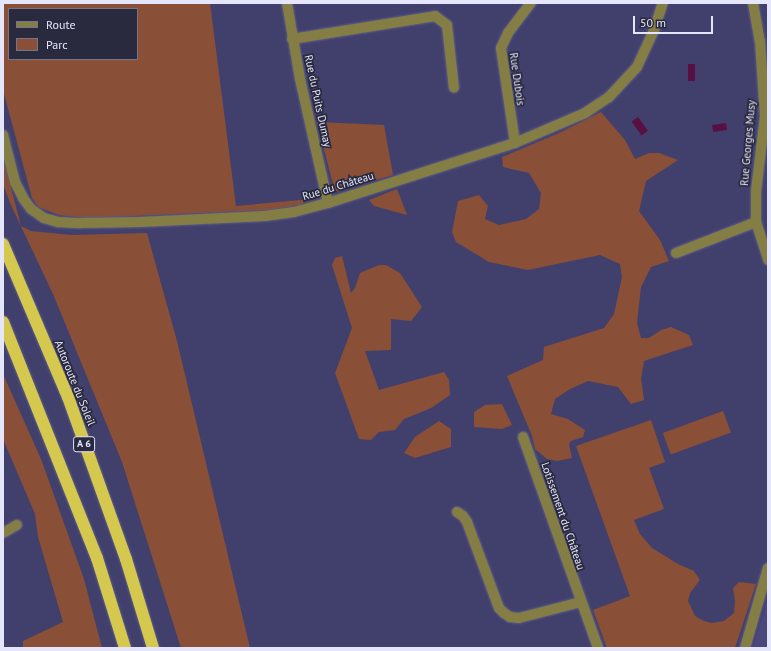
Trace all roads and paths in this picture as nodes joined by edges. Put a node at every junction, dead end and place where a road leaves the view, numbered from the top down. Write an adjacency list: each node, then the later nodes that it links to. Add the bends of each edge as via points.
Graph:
1 (287, 3): 5 (street, Rue du Puits Dumay)
2 (531, 3): 8 (street, Rue Dubois, via 508,33 501,48)
3 (663, 3): 8 (street, Rue du Château, via 637,66 608,97 585,112)
4 (753, 3): 10 (street, Rue Georges Musy, via 760,41 765,116 756,192)
5 (292, 39): 6 (street, via 435,16 447,25); 9 (street, Rue du Puits Dumay)
6 (454, 88)
7 (3, 135): 9 (street, Rue du Château, via 15,182 22,198 31,209 44,218 58,222 140,222 265,216)
8 (515, 144): 9 (street, Rue du Château)
9 (328, 203)
10 (756, 222): 12 (street); 13 (street, Rue Georges Musy)
11 (3, 244): 22 (highway, Autoroute du Soleil / A 6, via 68,397 126,559)
12 (676, 253)
13 (768, 260)
14 (3, 322): 21 (highway, A 6, via 97,558)
15 (523, 437): 20 (street, Lotissement du Château)
16 (457, 512): 20 (street, via 467,522 499,608 504,613 519,618)
17 (17, 525): 18 (street)
18 (3, 533)
19 (768, 568): 24 (street)
20 (581, 602): 23 (street, Lotissement du Château)
21 (125, 648)
22 (153, 648)
23 (598, 648)
24 (745, 648)

